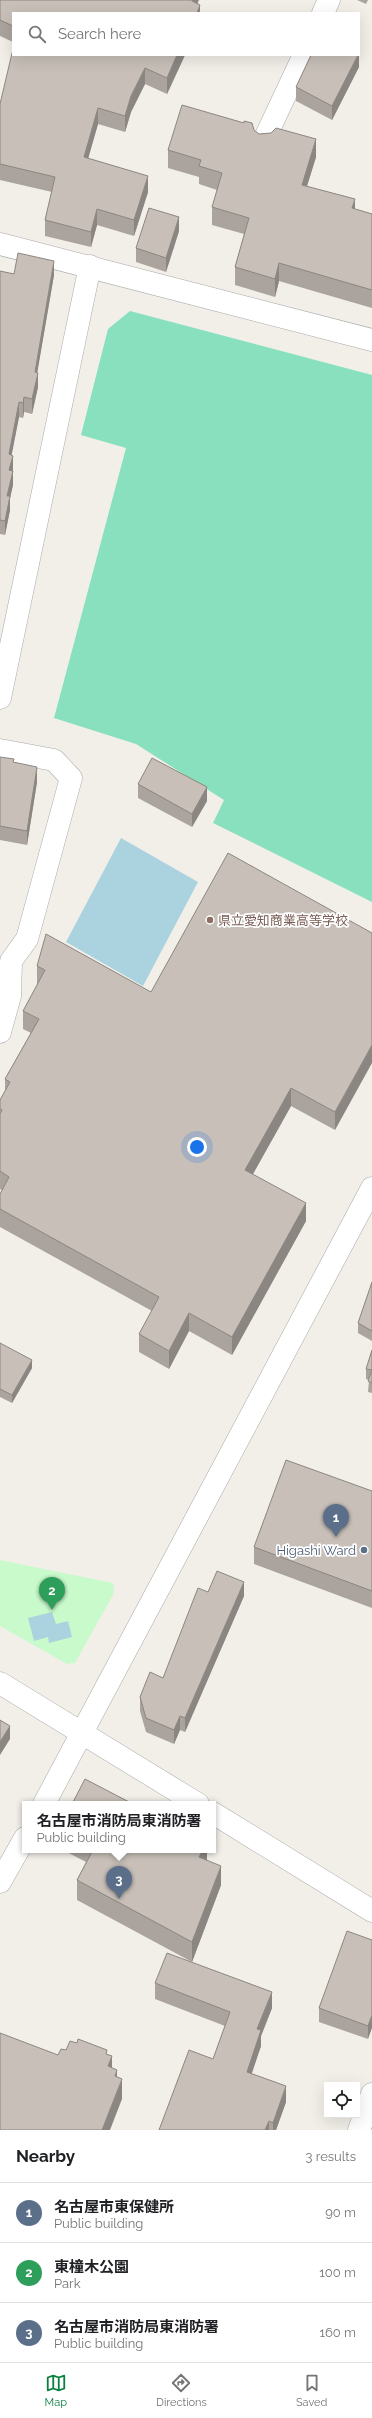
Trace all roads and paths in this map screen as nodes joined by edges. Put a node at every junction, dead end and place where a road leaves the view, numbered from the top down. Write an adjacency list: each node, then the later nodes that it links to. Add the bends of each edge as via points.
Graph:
1 (329, 0): 2 (street)
2 (323, 12)
3 (304, 56): 4 (street)
4 (264, 140)
5 (0, 244): 6 (street)
6 (90, 266): 7 (street); 8 (street)
7 (372, 340)
8 (0, 698)
9 (0, 750): 10 (street, via 54,760 71,778 27,939)
10 (5, 960): 11 (street, via 10,996)
11 (0, 1032)
12 (372, 1188): 14 (street)
13 (0, 1682): 14 (street)
14 (81, 1732): 15 (street); 16 (street)
15 (46, 1801)
16 (193, 1801)
17 (216, 1815): 20 (street)
18 (22, 1843): 19 (street)
19 (0, 1882)
20 (372, 1911)
21 (372, 2094): 22 (street)
22 (359, 2130)

